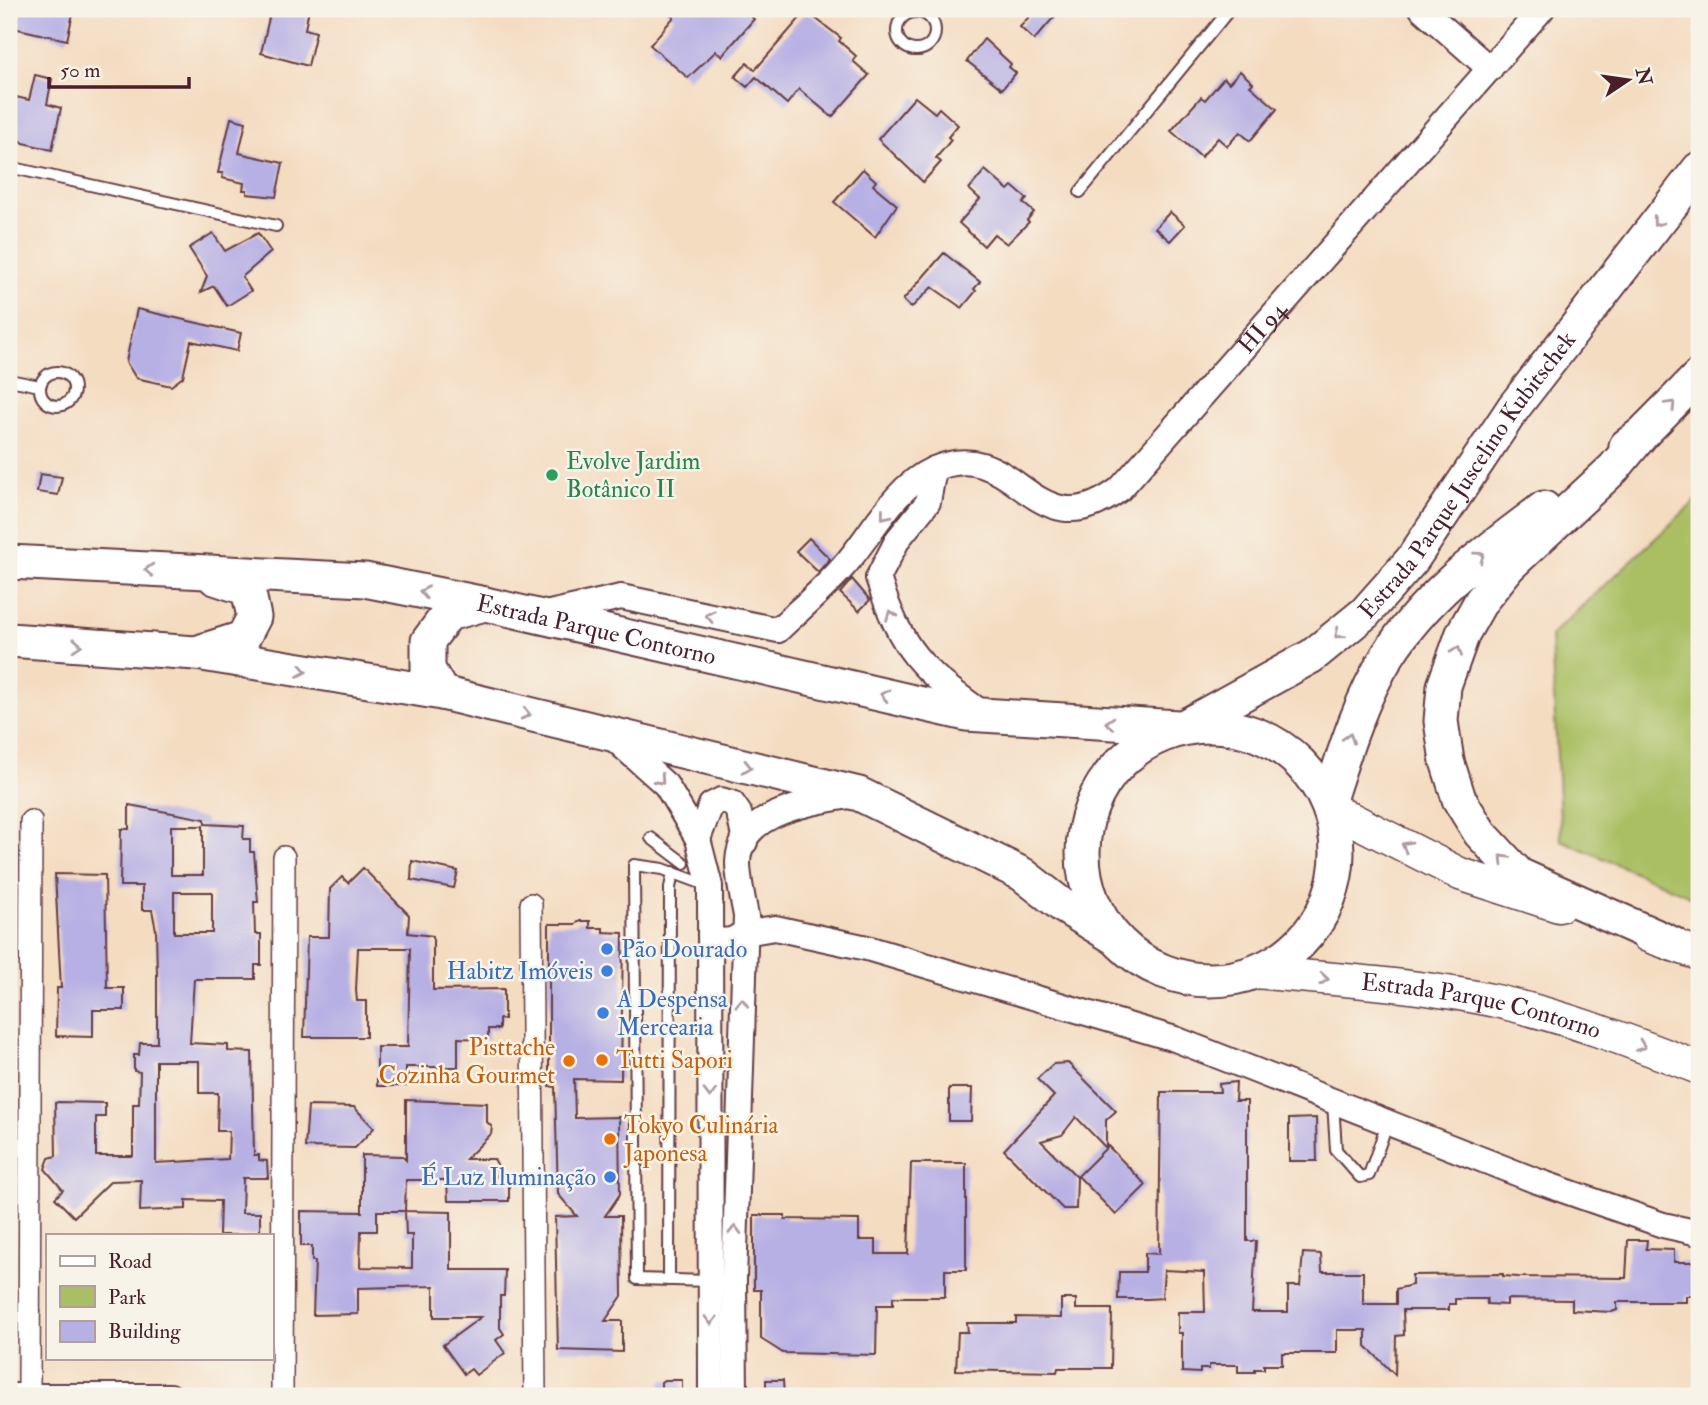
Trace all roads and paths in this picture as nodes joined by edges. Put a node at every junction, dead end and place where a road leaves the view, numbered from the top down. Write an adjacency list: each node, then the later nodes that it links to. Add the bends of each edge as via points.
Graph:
1 (1230, 9): 7 (lane)
2 (1422, 9): 4 (street)
3 (1542, 9): 4 (street, HI 94)
4 (1490, 69): 13 (street, HI 94, via 1120,489 1102,503 1079,511 1058,509 1029,495 989,465 970,460)
5 (9, 167): 8 (lane)
6 (1699, 169): 22 (highway, Estrada Parque Juscelino Kubitschek, one-way to 22, via 1514,407 1412,560 1365,613 1312,656)
7 (1080, 192)
8 (276, 226)
9 (1699, 376): 12 (highway, Estrada Parque Juscelino Kubitschek, one-way to 9)
10 (9, 380): 11 (lane)
11 (40, 386)
12 (1643, 433): 25 (highway, Estrada Parque Juscelino Kubitschek, one-way to 12, via 1353,725 1388,655 1426,606 1471,563); 37 (highway, one-way to 12, via 1519,874 1480,834 1459,799 1441,721 1444,686 1463,633 1481,601 1509,566 1615,468)
13 (934, 469): 17 (street, one-way to 17, via 910,483 843,568 778,630 621,597); 21 (street, one-way to 13, via 945,686 908,649 892,621 878,578 898,539 928,502)
14 (9, 562): 15 (highway, Estrada Parque Contorno, one-way to 14)
15 (196, 572): 16 (highway, Estrada Parque Contorno, one-way to 15, via 365,580); 19 (highway, via 248,589 254,618 243,638)
16 (485, 604): 17 (highway, Estrada Parque Contorno); 20 (highway, via 448,614 428,641 428,669)
17 (535, 616): 21 (highway, Estrada Parque Contorno, one-way to 17)
18 (9, 640): 19 (highway, one-way to 19)
19 (196, 653): 20 (highway, one-way to 20)
20 (442, 693): 23 (highway, one-way to 23)
21 (986, 716): 22 (highway, Estrada Parque Contorno, one-way to 21)
22 (1182, 726): 25 (highway, Estrada Parque Contorno, via 1244,728 1295,756); 36 (highway, Estrada Parque Juscelino Kubitschek, via 1122,758 1087,813 1083,877)
23 (610, 734): 24 (highway, one-way to 24); 29 (street, one-way to 29, via 666,785)
24 (859, 794): 28 (street, via 776,813 754,828); 36 (highway, via 1022,874)
25 (1329, 806): 37 (main road, one-way to 25, via 1460,874); 38 (highway, via 1338,857 1326,905 1298,946)
26 (30, 821): 48 (street)
27 (651, 838): 29 (lane)
28 (745, 842): 29 (street, via 738,813 732,803 721,800 711,805); 34 (street, via 738,860)
29 (695, 854): 31 (lane); 32 (street)
30 (284, 857): 50 (street)
31 (668, 871): 32 (lane); 45 (lane); 45 (lane, via 635,865 637,1279)
32 (710, 886): 35 (street)
33 (531, 904): 51 (street)
34 (744, 933): 35 (street, via 732,940); 40 (street, via 775,928 867,948 1175,1039); 46 (street, one-way to 34)
35 (710, 936): 46 (street, one-way to 46)
36 (1112, 936): 38 (highway, via 1143,962 1181,978 1219,981)
37 (1686, 949)
38 (1256, 972): 39 (main road, Estrada Parque Contorno, one-way to 39, via 1494,1001 1589,1026)
39 (1699, 1068)
40 (1333, 1102): 41 (street); 41 (lane, via 1336,1150 1360,1177 1369,1175)
41 (1387, 1124): 42 (street)
42 (1623, 1211): 43 (street); 44 (street)
43 (1699, 1223)
44 (1699, 1233)
45 (669, 1280): 46 (lane)
46 (723, 1281): 52 (street, one-way to 52); 53 (street)
47 (9, 1395): 48 (street)
48 (29, 1396): 49 (street)
49 (170, 1396)
50 (282, 1396)
51 (535, 1396)
52 (711, 1396)
53 (734, 1396)

